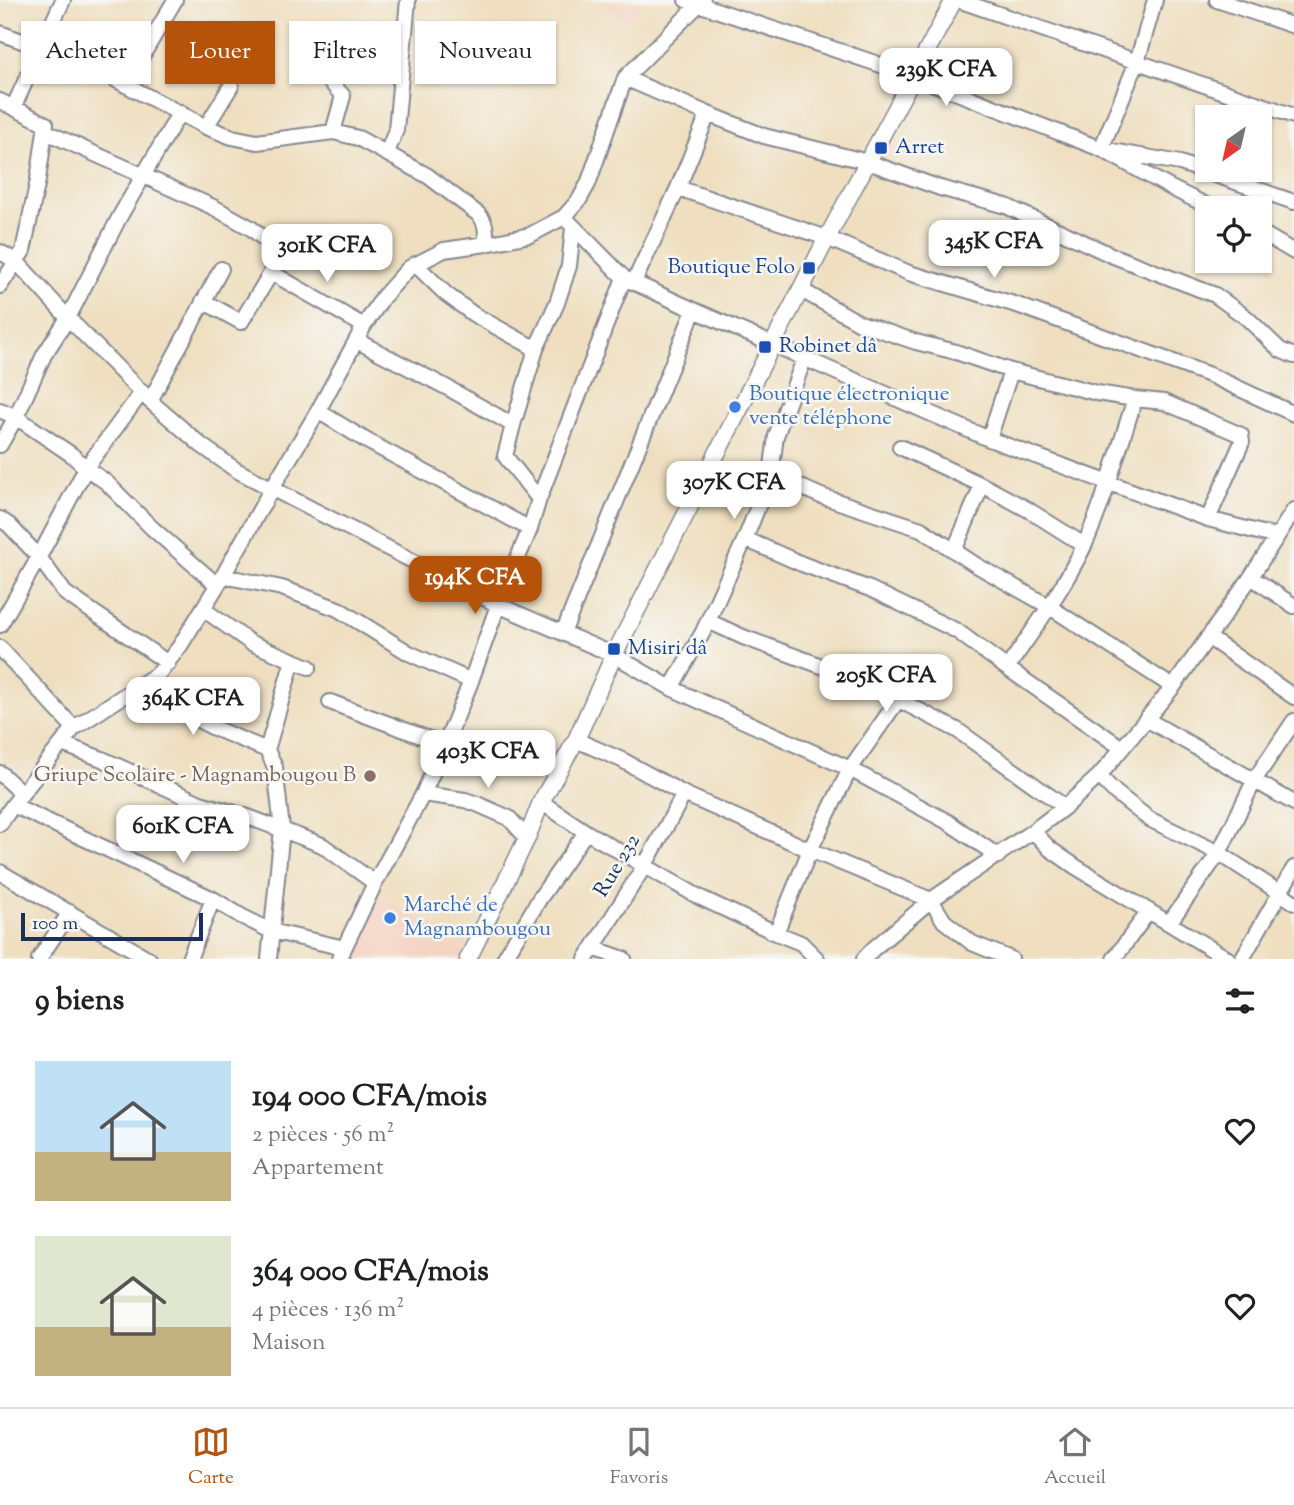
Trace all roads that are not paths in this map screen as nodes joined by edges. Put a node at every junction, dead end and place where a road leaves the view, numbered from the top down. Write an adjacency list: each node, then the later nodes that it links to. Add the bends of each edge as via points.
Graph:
1 (63, 0): 8 (street)
2 (175, 0): 17 (street)
3 (408, 0): 27 (street, via 396,130)
4 (956, 0): 12 (street); 13 (street)
5 (1155, 0): 12 (street)
6 (1217, 0): 9 (street)
7 (693, 1): 13 (street); 14 (street)
8 (53, 21)
9 (1294, 26)
10 (0, 33): 11 (street)
11 (21, 41)
12 (1137, 62): 22 (street); 26 (street)
13 (914, 76): 26 (street); 28 (street)
14 (625, 78): 21 (street); 33 (street, via 588,184)
15 (21, 80): 19 (street)
16 (332, 84): 25 (street, via 343,96)
17 (125, 85): 20 (street)
18 (231, 86): 23 (street)
19 (7, 103): 24 (street, via 46,124)
20 (180, 113): 23 (street); 29 (street)
21 (708, 114): 28 (street, via 764,136); 30 (street)
22 (1294, 116)
23 (206, 127): 25 (street, via 257,142)
24 (46, 132): 29 (street); 39 (street, via 23,251)
25 (333, 132): 27 (street)
26 (1101, 149): 31 (street); 32 (street, via 1180,163)
27 (387, 153): 36 (street, via 428,176 483,219)
28 (868, 162): 34 (street); 53 (street, via 1006,206 1111,255 1215,295 1280,350)
29 (143, 176): 42 (street, via 251,228 279,255); 48 (street)
30 (678, 188): 34 (street); 43 (street)
31 (1195, 200)
32 (1294, 202)
33 (568, 223): 36 (street); 43 (street); 52 (street, via 569,266)
34 (827, 238): 45 (street); 60 (street, via 909,273 1017,305 1212,376)
35 (1272, 239): 38 (street)
36 (486, 244): 40 (street, via 444,250)
37 (0, 252): 39 (street)
38 (1294, 253)
39 (16, 261): 44 (street); 48 (street)
40 (415, 264): 49 (street, via 383,296); 52 (street, via 473,314)
41 (221, 269): 46 (street)
42 (272, 273): 46 (street, via 241,322); 49 (street)
43 (629, 280): 47 (street); 71 (street)
44 (0, 286)
45 (801, 290): 51 (street); 55 (street, via 860,323)
46 (203, 302): 56 (street)
47 (694, 310): 51 (street); 89 (street)
48 (68, 318): 56 (street); 61 (street, via 44,355)
49 (365, 326): 50 (street)
50 (357, 341): 59 (street); 62 (street)
51 (773, 345): 54 (street); 92 (street)
52 (536, 349): 62 (street)
53 (1294, 356)
54 (804, 359): 63 (street); 67 (street, via 776,436)
55 (1011, 371): 57 (street); 63 (street)
56 (146, 397): 66 (street); 70 (street, via 209,451)
57 (1135, 400): 68 (street); 74 (street, via 1164,402 1241,436)
58 (0, 410): 61 (street)
59 (318, 411): 70 (street); 75 (street)
60 (1294, 414)
61 (16, 417): 64 (street); 66 (street)
62 (513, 425): 71 (street, via 505,456)
63 (989, 439): 68 (street)
64 (0, 445)
65 (900, 447): 69 (street)
66 (86, 468): 80 (street); 82 (street, via 152,528)
67 (771, 474): 77 (street); 79 (street, via 921,529)
68 (1108, 482): 74 (street); 78 (street)
69 (982, 485): 78 (street); 79 (street)
70 (272, 488): 82 (street); 83 (street)
71 (539, 499): 75 (street)
72 (1292, 516): 76 (street)
73 (0, 519): 80 (street)
74 (1208, 519): 76 (street)
75 (530, 529): 83 (street)
76 (1277, 537): 81 (street)
77 (745, 539): 87 (street); 96 (street, via 870,589 957,631)
78 (1084, 545): 85 (street)
79 (954, 551): 85 (street)
80 (39, 557): 88 (street); 94 (street, via 65,593)
81 (1251, 577): 84 (street); 90 (street)
82 (220, 580): 86 (street); 97 (street, via 282,588 338,609 409,653)
83 (498, 605): 89 (street); 97 (street)
84 (1294, 606)
85 (1050, 607): 96 (street); 98 (street)
86 (203, 609): 93 (street, via 251,643); 94 (street)
87 (708, 621): 100 (street); 102 (street, via 862,681)
88 (0, 625)
89 (564, 632): 92 (street)
90 (1208, 637): 98 (street); 101 (street)
91 (0, 648): 106 (street)
92 (614, 655): 100 (street); 107 (street)
93 (293, 660): 95 (street); 111 (street)
94 (167, 663): 99 (street)
95 (309, 667)
96 (1007, 668): 110 (street)
97 (471, 681): 109 (street)
98 (1174, 687): 104 (street)
99 (136, 688): 106 (street); 111 (street)
100 (671, 688): 112 (street)
101 (1294, 698)
102 (898, 700): 112 (street); 121 (street, via 957,730)
103 (330, 702): 109 (street)
104 (1146, 719): 110 (street); 115 (street)
105 (1294, 721): 115 (street)
106 (75, 728): 108 (street)
107 (576, 740): 117 (street); 119 (street)
108 (62, 744): 118 (street); 123 (street, via 200,803)
109 (445, 745): 116 (street)
110 (1122, 748): 114 (street)
111 (267, 750): 123 (street, via 275,767)
112 (850, 769): 127 (street); 129 (street, via 948,822)
113 (0, 773): 118 (street)
114 (1098, 776): 121 (street); 128 (street, via 1149,819)
115 (1255, 779): 120 (street); 128 (street)
116 (423, 794): 126 (street, via 477,804 509,818); 133 (street)
117 (684, 794): 127 (street); 130 (street, Rue 232)
118 (18, 799): 122 (street); 135 (street)
119 (541, 802): 125 (street); 126 (street)
120 (1294, 803)
121 (1065, 807): 124 (street)
122 (0, 824)
123 (282, 829): 133 (street, via 322,845); 141 (street)
124 (1033, 831): 129 (street); 138 (street, via 1049,849)
125 (586, 832): 130 (street); 150 (street)
126 (527, 838): 149 (street)
127 (810, 850): 136 (street); 142 (street)
128 (1219, 853): 134 (street); 140 (street)
129 (998, 856): 136 (street)
130 (645, 865): 142 (street, via 699,897); 144 (street, Rue 232)
131 (1294, 868): 134 (street)
132 (0, 872): 139 (street)
133 (374, 883): 143 (street)
134 (1280, 893): 137 (street); 157 (street)
135 (213, 899): 141 (street); 147 (street)
136 (932, 901): 153 (street); 154 (street, via 944,921 972,943)
137 (1294, 902)
138 (1149, 911): 140 (street); 155 (street)
139 (70, 912): 145 (street); 146 (street)
140 (1169, 923): 156 (street)
141 (271, 931): 143 (street); 148 (street)
142 (776, 933): 152 (street, via 801,943)
143 (342, 953)
144 (589, 953): 151 (street)
145 (39, 959)
146 (149, 959)
147 (189, 959)
148 (269, 959)
149 (468, 959)
150 (504, 959)
151 (624, 959)
152 (817, 959)
153 (864, 959)
154 (1011, 959)
155 (1114, 959)
156 (1228, 959)
157 (1242, 959)

